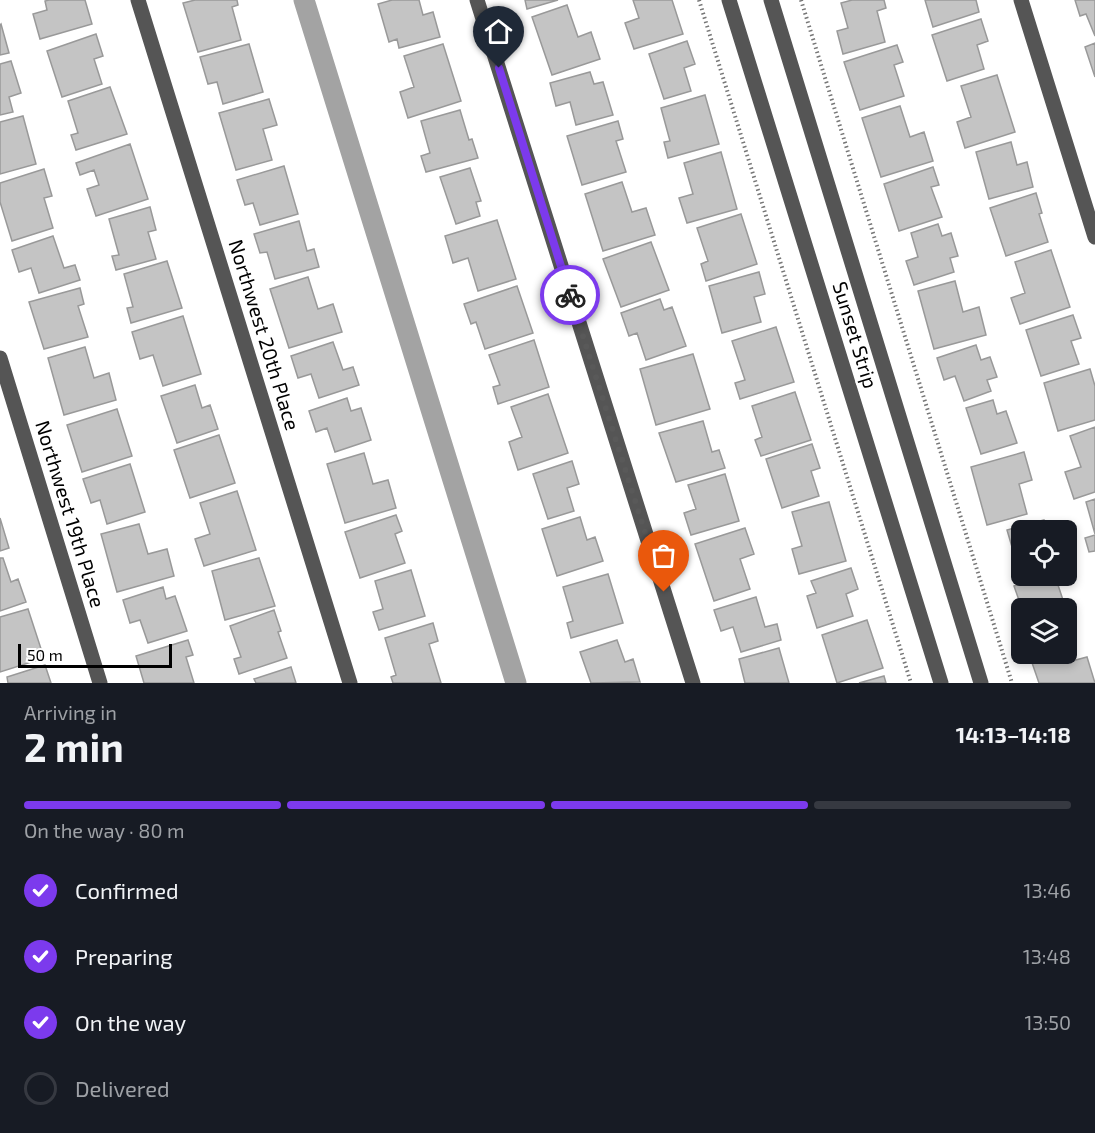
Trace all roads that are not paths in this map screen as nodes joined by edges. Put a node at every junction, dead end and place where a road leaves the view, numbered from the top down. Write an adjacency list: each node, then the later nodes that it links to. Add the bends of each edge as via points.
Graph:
1 (138, 0): 9 (street, Northwest 20th Place)
2 (477, 0): 10 (street)
3 (729, 0): 11 (street, Sunset Strip)
4 (771, 0): 12 (street, Sunset Strip)
5 (1021, 0): 6 (street)
6 (1095, 237)
7 (0, 358): 8 (street, Northwest 19th Place)
8 (100, 683)
9 (350, 683)
10 (693, 683)
11 (941, 683)
12 (981, 683)

